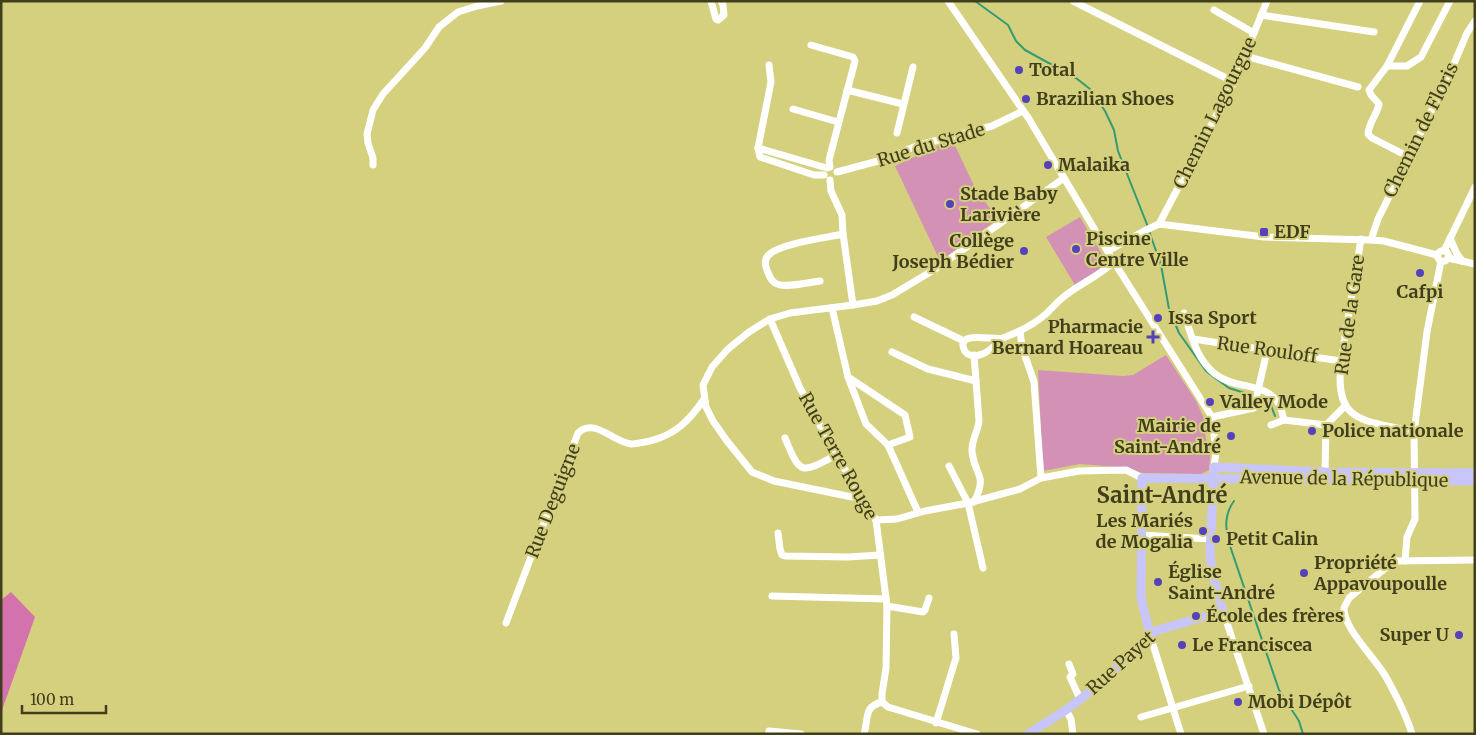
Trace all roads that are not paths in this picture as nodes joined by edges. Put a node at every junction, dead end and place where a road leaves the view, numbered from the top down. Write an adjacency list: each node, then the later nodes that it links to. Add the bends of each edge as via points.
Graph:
1 (501, 1): 28 (street, via 458,12 451,17 384,94 373,110 367,134)
2 (711, 1): 3 (street, via 718,20 724,15)
3 (721, 1)
4 (948, 1): 24 (street)
5 (1072, 1): 19 (street)
6 (1267, 1): 10 (street, Chemin Lagourgue)
7 (1420, 1): 17 (street)
8 (1450, 1): 17 (street, via 1421,57 1407,66)
9 (1214, 10): 13 (street)
10 (1262, 15): 12 (street); 13 (street, Chemin Lagourgue)
11 (1475, 21): 27 (street, Chemin de Floris)
12 (1374, 32)
13 (1254, 33): 15 (street, Chemin Lagourgue)
14 (811, 45): 21 (street, via 854,59)
15 (1245, 56): 19 (street, Chemin Lagourgue); 20 (street)
16 (770, 65): 29 (street, via 758,148)
17 (1387, 66): 27 (street, via 1369,90 1379,104 1368,134)
18 (912, 67): 22 (street, Rue du Stade)
19 (1234, 82): 32 (street, Chemin Lagourgue)
20 (1358, 87)
21 (848, 90): 22 (street); 25 (street)
22 (904, 104): 26 (street, Rue du Stade)
23 (793, 110): 25 (street)
24 (1023, 110): 29 (street, Rue du Stade, via 992,126 837,172 835,178); 30 (street)
25 (838, 122): 29 (street)
26 (897, 133)
27 (1409, 156): 36 (street, Chemin de Floris)
28 (373, 165)
29 (828, 172): 33 (street, via 842,215)
30 (1064, 178): 37 (street); 43 (street, via 937,268 892,295)
31 (1475, 187): 34 (street)
32 (1156, 225): 35 (street, via 1264,237); 37 (street)
33 (843, 234): 42 (street, via 786,246 770,253 765,260 771,280 776,284); 43 (street)
34 (1450, 238): 38 (street); 39 (street)
35 (1361, 239): 36 (street); 55 (street, Rue de la Gare)
36 (1371, 240): 38 (street)
37 (1108, 252): 40 (street)
38 (1441, 256): 39 (street, via 1448,253 1448,258); 65 (street, via 1427,332 1416,424)
39 (1462, 261): 41 (street)
40 (1114, 262): 48 (street, via 1067,294 1042,318); 61 (street)
41 (1475, 264)
42 (820, 281)
43 (853, 305): 44 (street)
44 (832, 308): 47 (street); 56 (street)
45 (1184, 312): 49 (street)
46 (914, 317): 51 (street)
47 (770, 319): 59 (street, via 735,343 712,367 704,385); 68 (street, Rue Terre Rouge, via 800,388)
48 (1020, 331): 50 (street); 74 (street, via 1034,382)
49 (1193, 339): 52 (street, Rue Rouloff); 58 (street, via 1200,356 1215,374)
50 (998, 340): 51 (street, via 970,337); 54 (street, via 991,351)
51 (964, 341): 54 (street, via 964,349)
52 (1267, 351): 55 (street, Rue Rouloff); 58 (street)
53 (892, 352): 57 (street, via 928,369)
54 (974, 355): 57 (street)
55 (1341, 361): 60 (street, Rue de la Gare, via 1341,393)
56 (848, 377): 67 (street, via 866,424); 67 (street, via 905,415 910,437)
57 (976, 381): 79 (street, via 979,420 972,453 981,483)
58 (1259, 389): 61 (street, via 1255,404); 62 (street, via 1281,406)
59 (704, 399): 78 (street, via 713,421 752,472 774,481); 93 (street, Rue Deguigne, via 680,428 664,438 632,444 595,428 588,427 578,433)
60 (1345, 406): 64 (street); 65 (street, via 1350,413 1364,420)
61 (1212, 417): 70 (street, via 1216,452)
62 (1284, 420): 63 (street); 64 (street)
63 (1271, 425)
64 (1326, 425): 71 (street)
65 (1410, 431): 73 (street)
66 (784, 438): 68 (street, via 795,462 804,468)
67 (888, 446): 80 (street)
68 (836, 455): 78 (street, Rue Terre Rouge)
69 (949, 466): 79 (street)
70 (1214, 467): 71 (main road, Avenue de la République); 76 (main road)
71 (1325, 472): 73 (main road, Avenue de la République)
72 (1475, 473): 73 (main road, Avenue de la République)
73 (1414, 476): 76 (main road, Avenue de la République); 77 (main road, Avenue de la République); 87 (street, via 1414,519 1406,537)
74 (1041, 478): 75 (street, via 1079,471 1126,470); 79 (street, via 1020,489)
75 (1142, 478): 76 (main road, Avenue de la République); 83 (main road)
76 (1213, 478): 84 (main road)
77 (1475, 480)
78 (861, 497): 81 (street, Rue Terre Rouge)
79 (971, 503): 80 (street); 88 (street)
80 (918, 512): 81 (street)
81 (876, 520): 85 (street, Rue Terre Rouge)
82 (778, 533): 85 (street, via 780,549 785,556)
83 (1141, 535): 84 (street); 95 (main road, via 1140,598)
84 (1210, 539): 92 (main road, via 1212,573)
85 (880, 555): 91 (street, Rue Terre Rouge)
86 (1475, 560): 87 (street)
87 (1405, 561): 113 (street, via 1394,561 1386,567 1350,598 1343,611 1351,629 1386,676)
88 (983, 568)
89 (772, 596): 91 (street)
90 (929, 598): 91 (street, via 923,612)
91 (887, 602): 99 (street, Rue Terre Rouge)
92 (1223, 611): 95 (main road, Rue Payet); 97 (street)
93 (506, 623)
94 (954, 634): 103 (street, via 956,658)
95 (1150, 634): 98 (main road, Rue Payet); 100 (street)
96 (1069, 664): 98 (street, via 1073,674 1070,676)
97 (1249, 686): 100 (street); 112 (street)
98 (1080, 699): 101 (main road, Rue Payet)
99 (882, 702): 103 (street); 107 (street, via 868,711)
100 (1173, 708): 102 (street); 111 (street)
101 (1066, 710): 109 (main road, Rue Payet); 110 (street)
102 (1141, 717)
103 (936, 723): 108 (street)
104 (769, 731): 105 (street)
105 (777, 733): 106 (street)
106 (800, 734)
107 (864, 734)
108 (977, 734)
109 (1028, 734)
110 (1073, 734)
111 (1181, 734)
112 (1264, 734)
113 (1412, 734)

